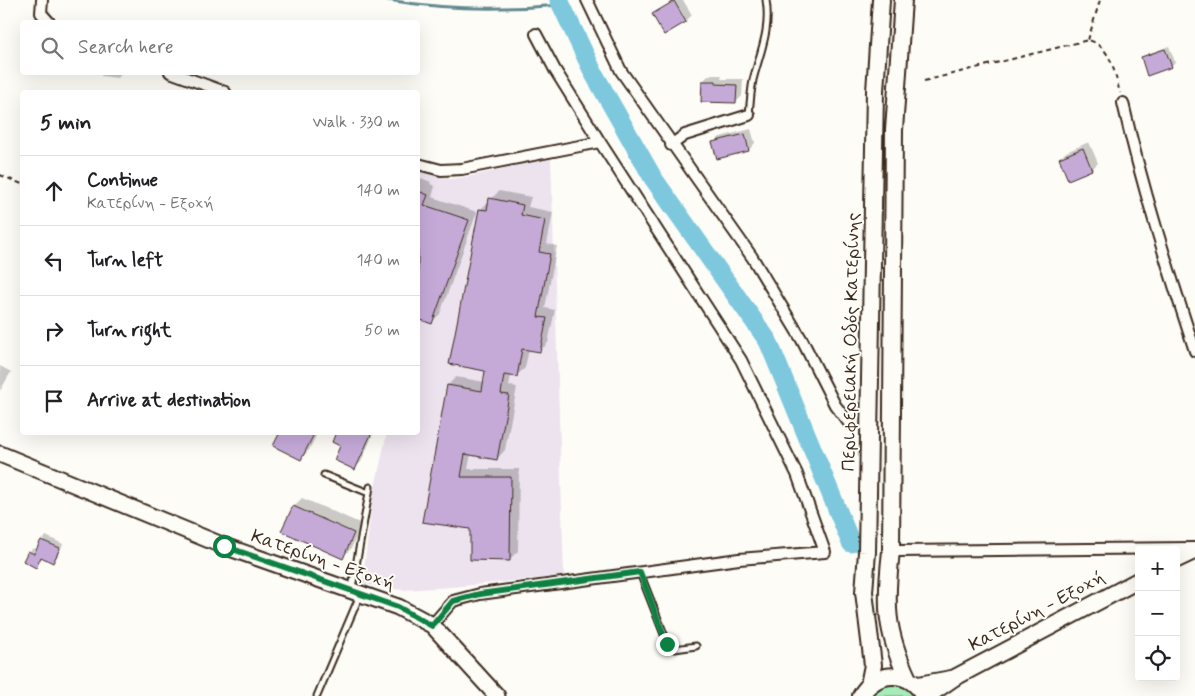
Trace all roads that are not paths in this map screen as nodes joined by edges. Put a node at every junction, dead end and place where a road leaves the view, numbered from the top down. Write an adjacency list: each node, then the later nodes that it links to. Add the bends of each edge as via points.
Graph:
1 (42, 0): 6 (street, via 41,12)
2 (587, 0): 13 (street, via 621,71)
3 (766, 0): 11 (lane, via 767,33 753,81)
4 (881, 0): 28 (main road, Περιφερειακή Οδός Κατερίνης, via 875,91 864,592 873,665)
5 (903, 0): 27 (main road, via 894,130 891,551 886,602 890,632)
6 (47, 20)
7 (536, 34): 12 (street)
8 (178, 75): 9 (street)
9 (220, 90)
10 (1123, 103): 15 (street, via 1164,260)
11 (749, 115): 13 (street, via 685,135)
12 (600, 142): 14 (street, via 462,170 441,170); 22 (street, via 741,360 797,474 825,552)
13 (671, 145): 16 (street, via 752,257 802,340 835,405)
14 (420, 165)
15 (1195, 350)
16 (849, 423)
17 (0, 454): 24 (main road, Κατερίνη - Εξοχή, via 224,546)
18 (324, 475): 24 (lane, via 369,490)
19 (1195, 550): 20 (street); 21 (main road)
20 (898, 551)
21 (1180, 558)
22 (640, 572): 25 (street, via 480,594 453,601); 26 (lane, via 669,647)
23 (1135, 582): 27 (main road, Κατερίνη - Εξοχή, via 954,678)
24 (356, 592): 25 (main road, Κατερίνη - Εξοχή, via 398,607); 29 (lane)
25 (432, 626): 30 (main road, Κατερίνη - Εξοχή)
26 (696, 646)
27 (919, 689): 28 (main road, via 897,676 886,676)
28 (865, 690)
29 (318, 696)
30 (498, 696)

